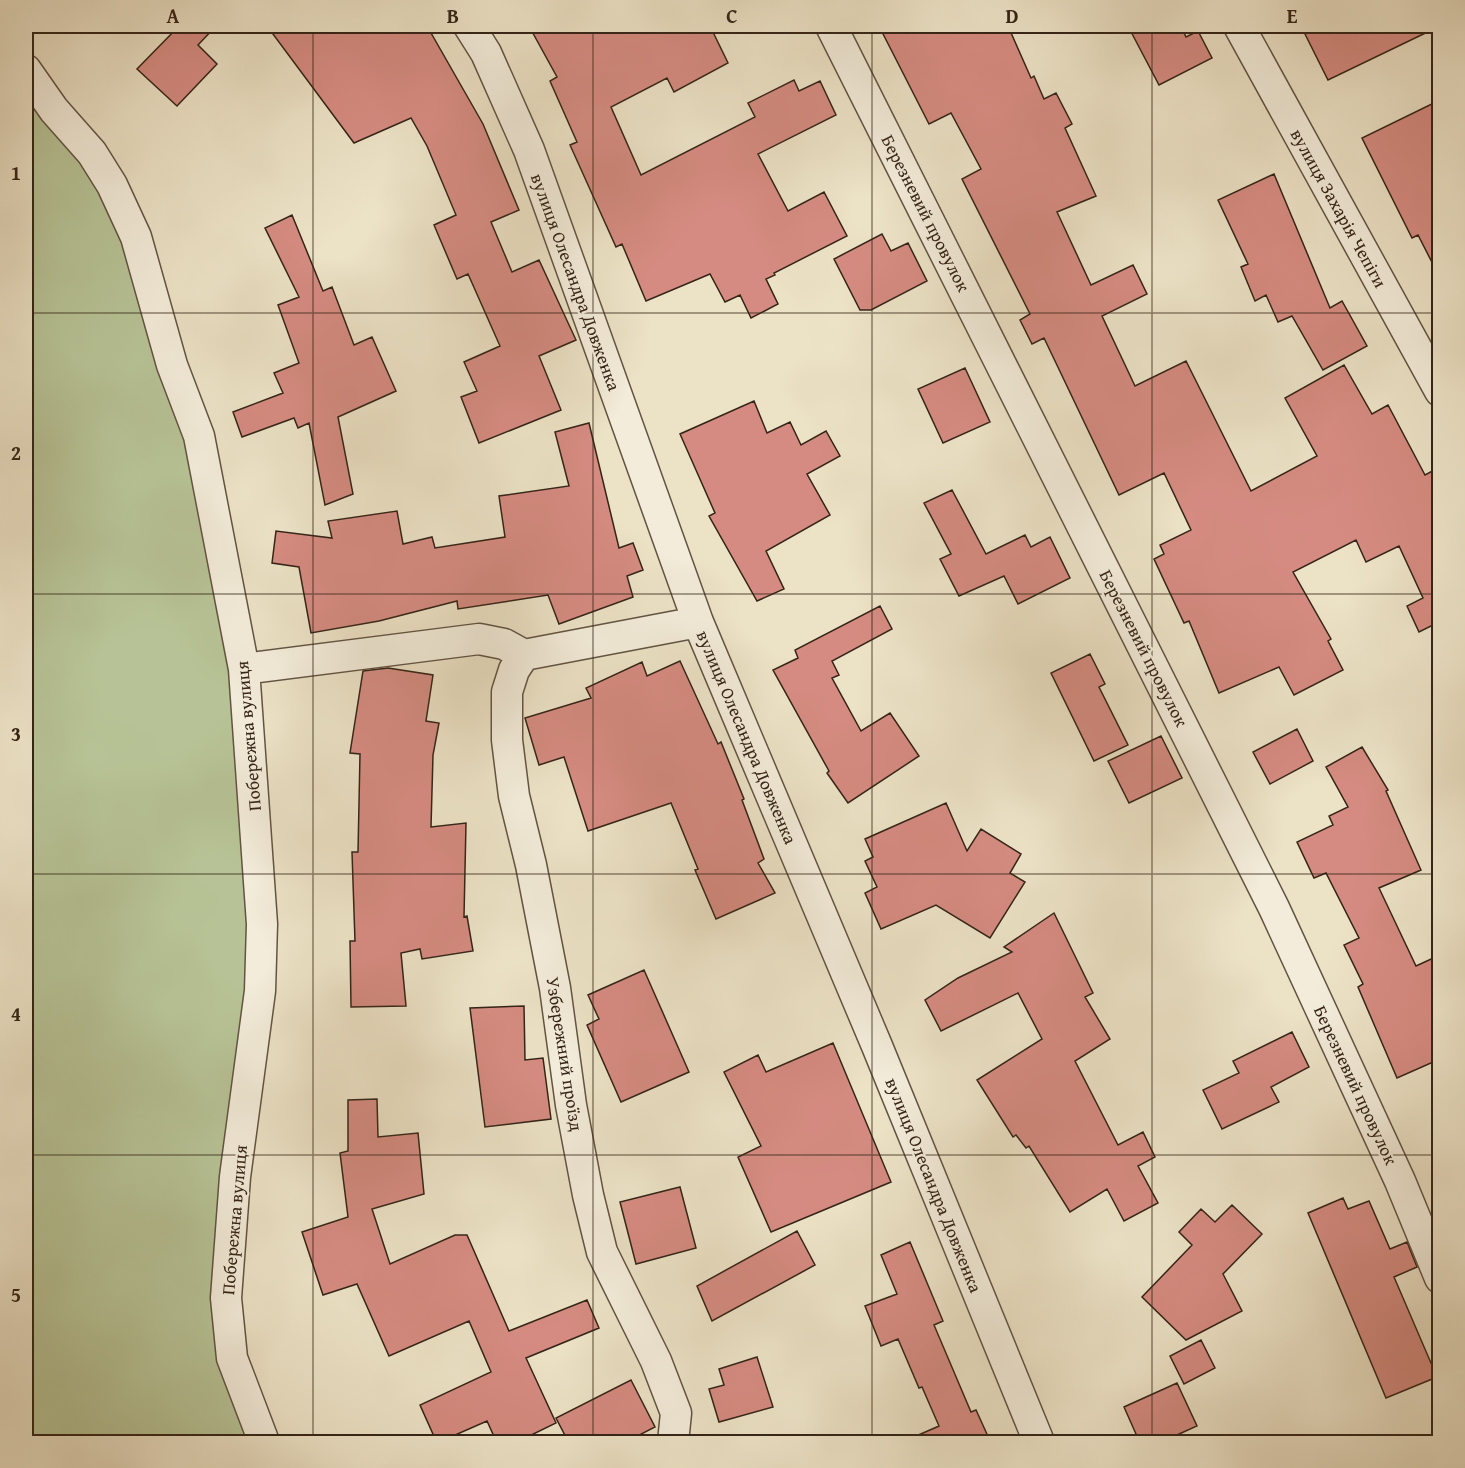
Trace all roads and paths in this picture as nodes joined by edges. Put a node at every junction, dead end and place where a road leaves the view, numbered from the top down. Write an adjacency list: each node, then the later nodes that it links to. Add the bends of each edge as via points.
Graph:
1 (469, 26): 6 (street, вулиця Олесандра Довженка, via 486,53 529,150)
2 (831, 26): 9 (street, Березневий провулок, via 1274,908 1400,1181)
3 (1239, 26): 5 (street, вулиця Захарія Чепіги)
4 (26, 70): 8 (street, Побережна вулиця, via 92,153 136,237 172,364 199,436)
5 (1440, 391)
6 (698, 622): 7 (street); 12 (street, вулиця Олесандра Довженка)
7 (524, 655): 8 (street, via 504,644 479,639); 11 (street, Узбережний проїзд, via 514,670 507,693 507,740 514,796 555,988 588,1195 602,1252 656,1361 676,1413)
8 (244, 669): 10 (street, Побережна вулиця, via 262,924 260,991 235,1177 226,1298 232,1358)
9 (1440, 1278)
10 (264, 1443)
11 (673, 1443)
12 (1039, 1443)

